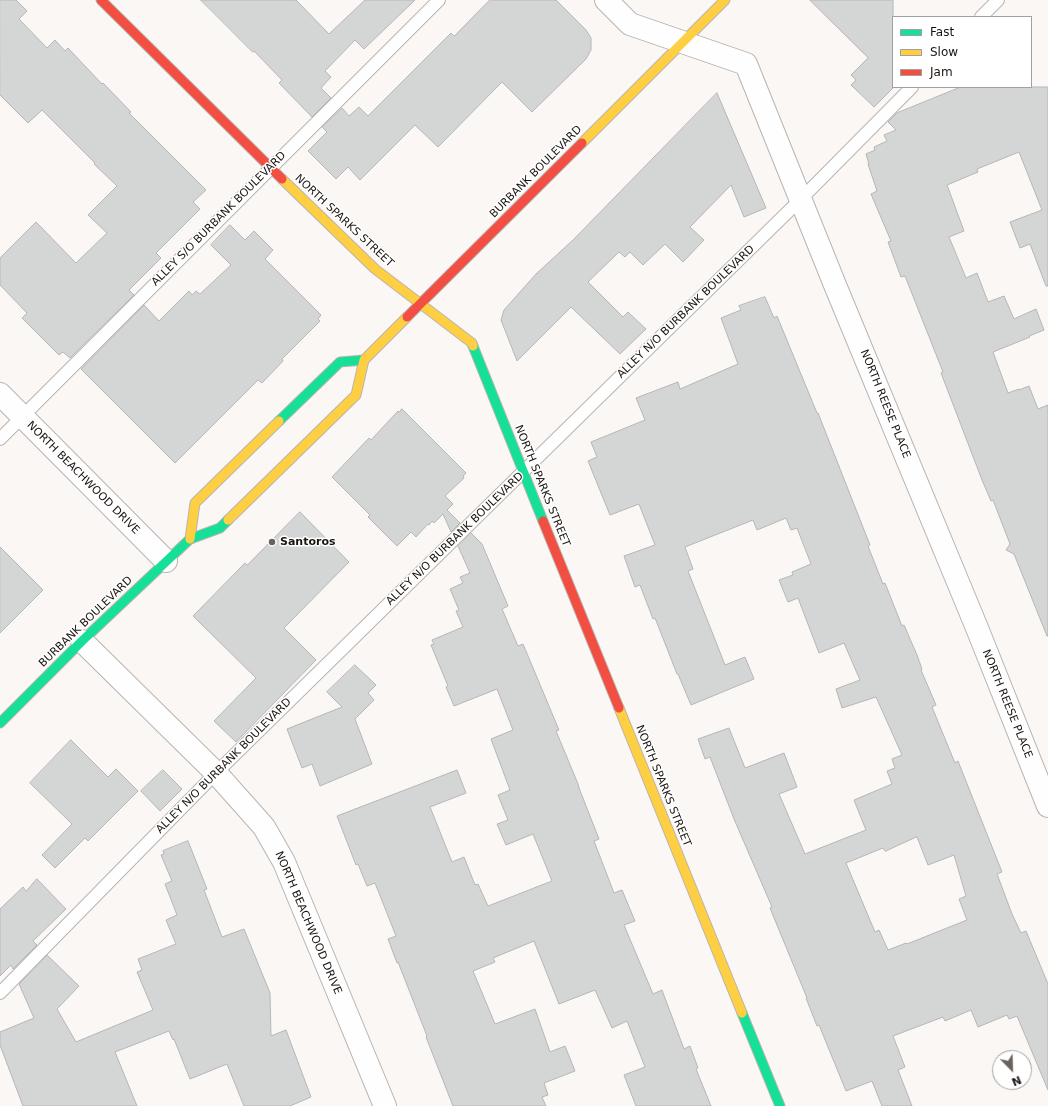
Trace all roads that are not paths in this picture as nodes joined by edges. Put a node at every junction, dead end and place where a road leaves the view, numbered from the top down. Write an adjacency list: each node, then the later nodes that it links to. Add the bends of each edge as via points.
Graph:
1 (102, 0): 9 (street, NORTH SPARKS STREET)
2 (439, 0): 9 (lane, ALLEY S/O BURBANK BOULEVARD)
3 (606, 0): 7 (street, NORTH REESE PLACE, via 630,24)
4 (725, 0): 7 (street, BURBANK BOULEVARD)
5 (998, 0): 6 (lane)
6 (982, 16)
7 (683, 42): 10 (street, NORTH REESE PLACE, via 746,64); 11 (street, BURBANK BOULEVARD)
8 (911, 88): 10 (lane, ALLEY N/O BURBANK BOULEVARD)
9 (270, 168): 11 (street, NORTH SPARKS STREET, via 375,269); 14 (lane, ALLEY S/O BURBANK BOULEVARD)
10 (801, 199): 16 (lane, ALLEY N/O BURBANK BOULEVARD); 22 (street, NORTH REESE PLACE)
11 (420, 304): 12 (street, BURBANK BOULEVARD); 16 (street, NORTH SPARKS STREET, via 472,343)
12 (364, 360): 17 (street, BURBANK BOULEVARD, via 356,395 220,528); 17 (street, via 340,362 195,503)
13 (0, 394): 14 (street, NORTH BEACHWOOD DRIVE)
14 (22, 417): 15 (lane, ALLEY S/O BURBANK BOULEVARD); 18 (street, NORTH BEACHWOOD DRIVE)
15 (0, 439)
16 (523, 472): 21 (lane, ALLEY N/O BURBANK BOULEVARD); 25 (street, NORTH SPARKS STREET)
17 (190, 539): 18 (street, BURBANK BOULEVARD)
18 (166, 561): 19 (street, BURBANK BOULEVARD)
19 (82, 641): 20 (street, BURBANK BOULEVARD); 21 (street, NORTH BEACHWOOD DRIVE)
20 (0, 723)
21 (216, 773): 23 (lane, ALLEY N/O BURBANK BOULEVARD); 24 (street, NORTH BEACHWOOD DRIVE, via 264,827 284,862)
22 (1048, 806)
23 (0, 993)
24 (385, 1106)
25 (780, 1106)

